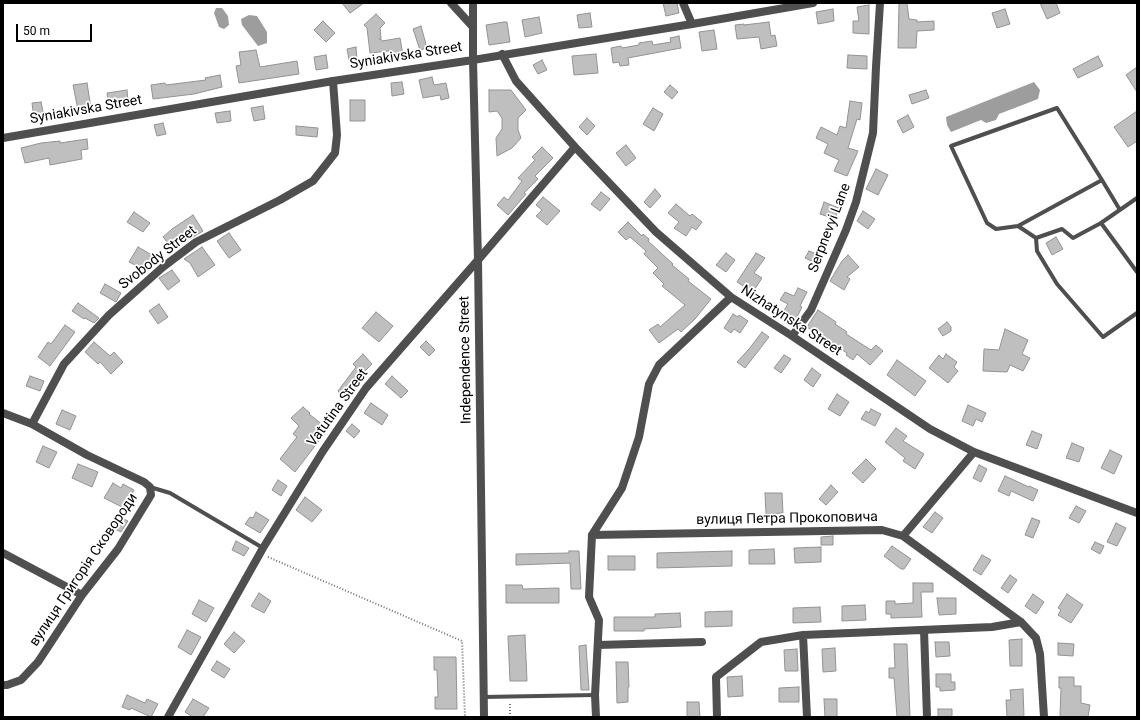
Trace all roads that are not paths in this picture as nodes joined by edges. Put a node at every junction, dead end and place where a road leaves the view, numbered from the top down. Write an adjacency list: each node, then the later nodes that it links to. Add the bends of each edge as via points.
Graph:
1 (451, 3): 7 (street)
2 (473, 3): 7 (street, Independence Street)
3 (683, 3): 6 (street)
4 (812, 3): 6 (street, Syniakivska Street)
5 (880, 3): 23 (street, Serpnevyi Lane, via 872,133 856,202 810,310)
6 (692, 24): 8 (street, Syniakivska Street)
7 (473, 27): 9 (street, Independence Street)
8 (502, 54): 9 (street, Syniakivska Street); 12 (street, Nizhatynska Street, via 516,81)
9 (473, 60): 10 (street, Syniakivska Street); 19 (street, Independence Street)
10 (332, 80): 11 (street, Syniakivska Street); 25 (street, Svobody Street, via 337,135 335,153 313,181 196,242 163,267 109,315 64,364)
11 (3, 138)
12 (575, 147): 19 (street, Vatutina Street); 21 (street, Nizhatynska Street, via 656,232)
13 (1102, 180): 15 (lane); 17 (lane); 17 (lane, via 1057,108 952,146 987,223 996,229)
14 (1137, 198): 15 (lane)
15 (1120, 210): 16 (lane)
16 (1101, 222): 18 (lane, via 1073,238 1062,229); 20 (lane)
17 (1018, 226): 18 (lane)
18 (1036, 238): 22 (lane, via 1037,250 1057,284 1103,337)
19 (478, 260): 31 (street, Vatutina Street, via 366,388 323,451); 41 (street, Independence Street)
20 (1137, 272)
21 (731, 297): 23 (street, Nizhatynska Street); 29 (street, via 659,365 649,384 639,437 622,488)
22 (1137, 313)
23 (792, 336): 26 (street, Nizhatynska Street, via 930,429)
24 (3, 414): 25 (street, вулиця Григорія Сковороди)
25 (32, 424): 27 (street, вулиця Григорія Сковороди, via 87,456)
26 (974, 452): 28 (street, Nizhatynska Street); 30 (street)
27 (150, 487): 31 (lane, via 170,494); 33 (street, вулиця Григорія Сковороди, via 151,495 118,549)
28 (1137, 513)
29 (592, 535): 30 (street, вулиця Петра Прокоповича, via 882,530); 38 (street, via 589,597 599,620)
30 (903, 536): 34 (street, вулиця Петра Прокоповича)
31 (261, 551): 42 (street, Vatutina Street)
32 (3, 553): 33 (street)
33 (82, 595): 39 (street, вулиця Григорія Сковороди, via 38,662 22,680)
34 (1021, 622): 35 (street, via 992,627); 48 (street, вулиця Петра Прокоповича, via 1036,638 1040,654)
35 (924, 630): 36 (street); 47 (street)
36 (803, 635): 45 (street, via 761,642 716,677); 46 (street)
37 (702, 642): 38 (street)
38 (598, 645): 40 (street)
39 (3, 685)
40 (595, 695): 41 (lane); 44 (street)
41 (483, 697): 43 (street, Independence Street)
42 (168, 717)
43 (484, 717)
44 (596, 717)
45 (717, 717)
46 (807, 717)
47 (927, 717)
48 (1044, 717)

